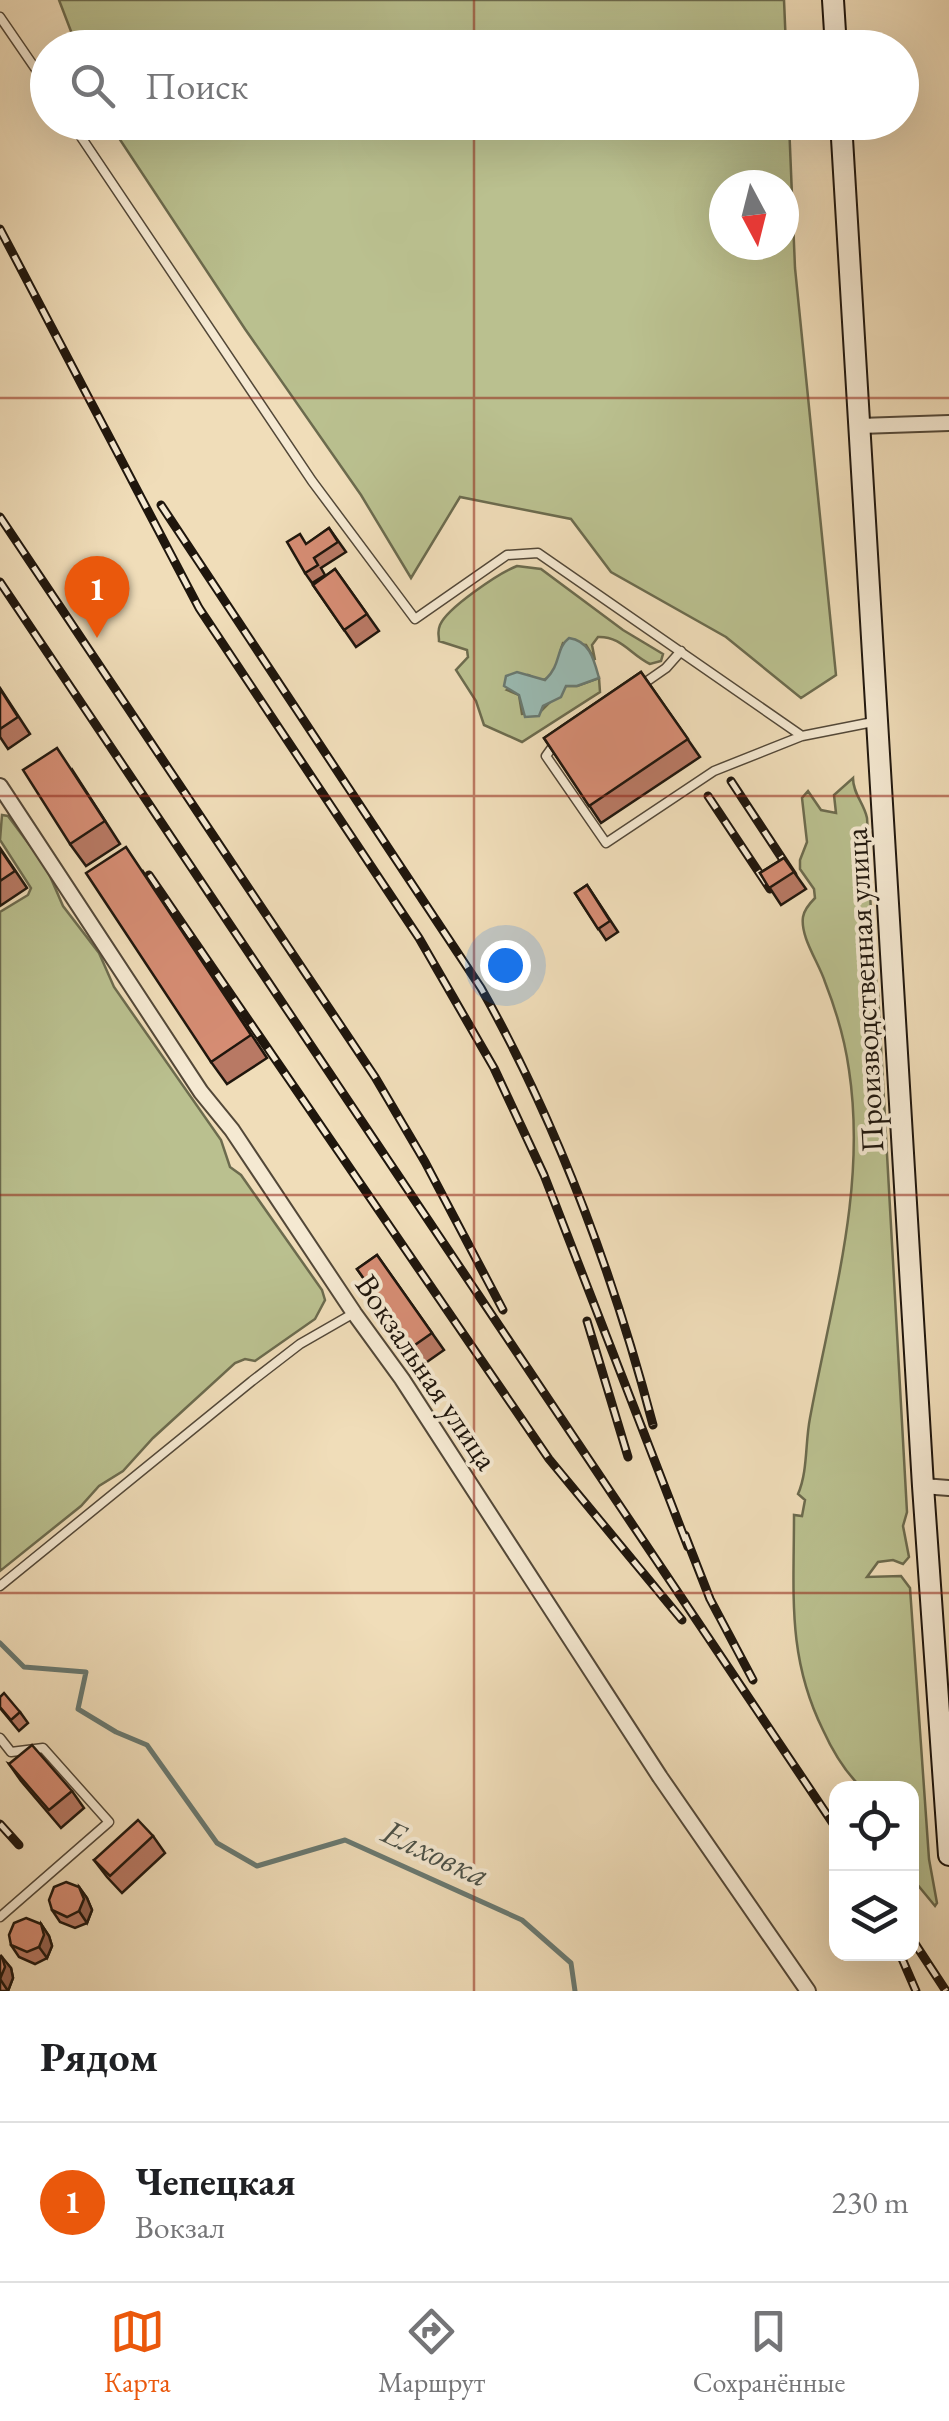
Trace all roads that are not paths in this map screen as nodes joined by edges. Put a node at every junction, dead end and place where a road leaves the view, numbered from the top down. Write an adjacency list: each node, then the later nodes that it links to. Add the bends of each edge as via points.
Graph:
1 (833, 0): 3 (main road)
2 (0, 17): 4 (lane)
3 (835, 30)
4 (30, 61)
5 (83, 140): 9 (lane, via 312,480 415,620 497,560 538,553)
6 (842, 140): 8 (main road, Производственная улица)
7 (949, 423): 8 (street)
8 (860, 426): 11 (main road, Производственная улица)
9 (680, 651): 10 (lane); 13 (lane)
10 (628, 694)
11 (878, 722): 13 (lane); 16 (main road, Производственная улица)
12 (566, 736): 13 (lane, via 546,756 606,843 705,775)
13 (802, 736)
14 (0, 786): 15 (street, Вокзальная улица)
15 (354, 1314): 18 (lane, via 252,1380); 22 (street, Вокзальная улица)
16 (923, 1486): 17 (street); 20 (main road, Производственная улица)
17 (949, 1488)
18 (0, 1586)
19 (0, 1738): 21 (lane, via 11,1752 44,1748 109,1822)
20 (949, 1854)
21 (0, 1917)
22 (808, 1991)

